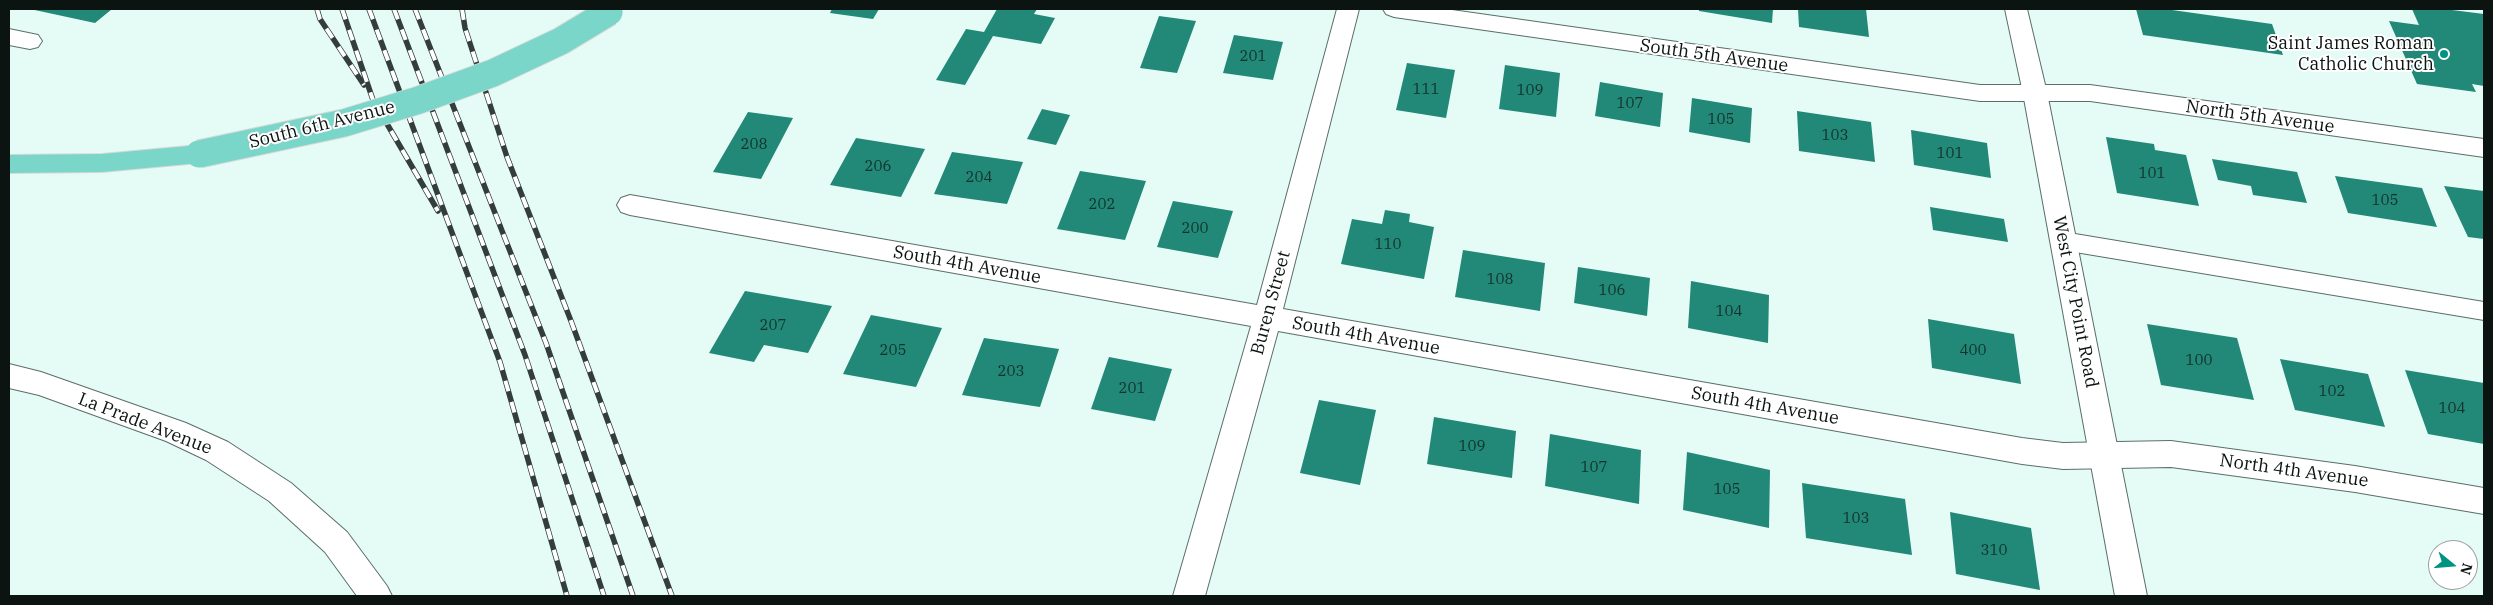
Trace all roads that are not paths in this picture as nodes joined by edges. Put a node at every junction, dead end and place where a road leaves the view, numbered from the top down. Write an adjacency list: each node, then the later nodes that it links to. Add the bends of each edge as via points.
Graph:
1 (1348, 9): 11 (street, Buren Street)
2 (1394, 9): 5 (street, South 5th Avenue, via 1980,93)
3 (2016, 9): 5 (street, West City Point Road)
4 (612, 11): 7 (main road, South 6th Avenue, bridge, via 561,41 493,73 344,123 199,154 102,163)
5 (2035, 93): 6 (street, North 5th Avenue, via 2090,93); 9 (street, West City Point Road)
6 (2484, 148)
7 (9, 164)
8 (630, 205): 11 (street, South 4th Avenue)
9 (2063, 242): 10 (lane); 13 (street, West City Point Road)
10 (2484, 311)
11 (1268, 319): 13 (street, South 4th Avenue, via 2022,452); 16 (street, Buren Street)
12 (9, 376): 15 (street, La Prade Avenue, via 41,384 176,432 217,451 280,492 329,536)
13 (2103, 456): 14 (street, North 4th Avenue, via 2171,454 2355,479); 17 (street, West City Point Road)
14 (2484, 502)
15 (376, 596)
16 (1189, 596)
17 (2131, 596)

